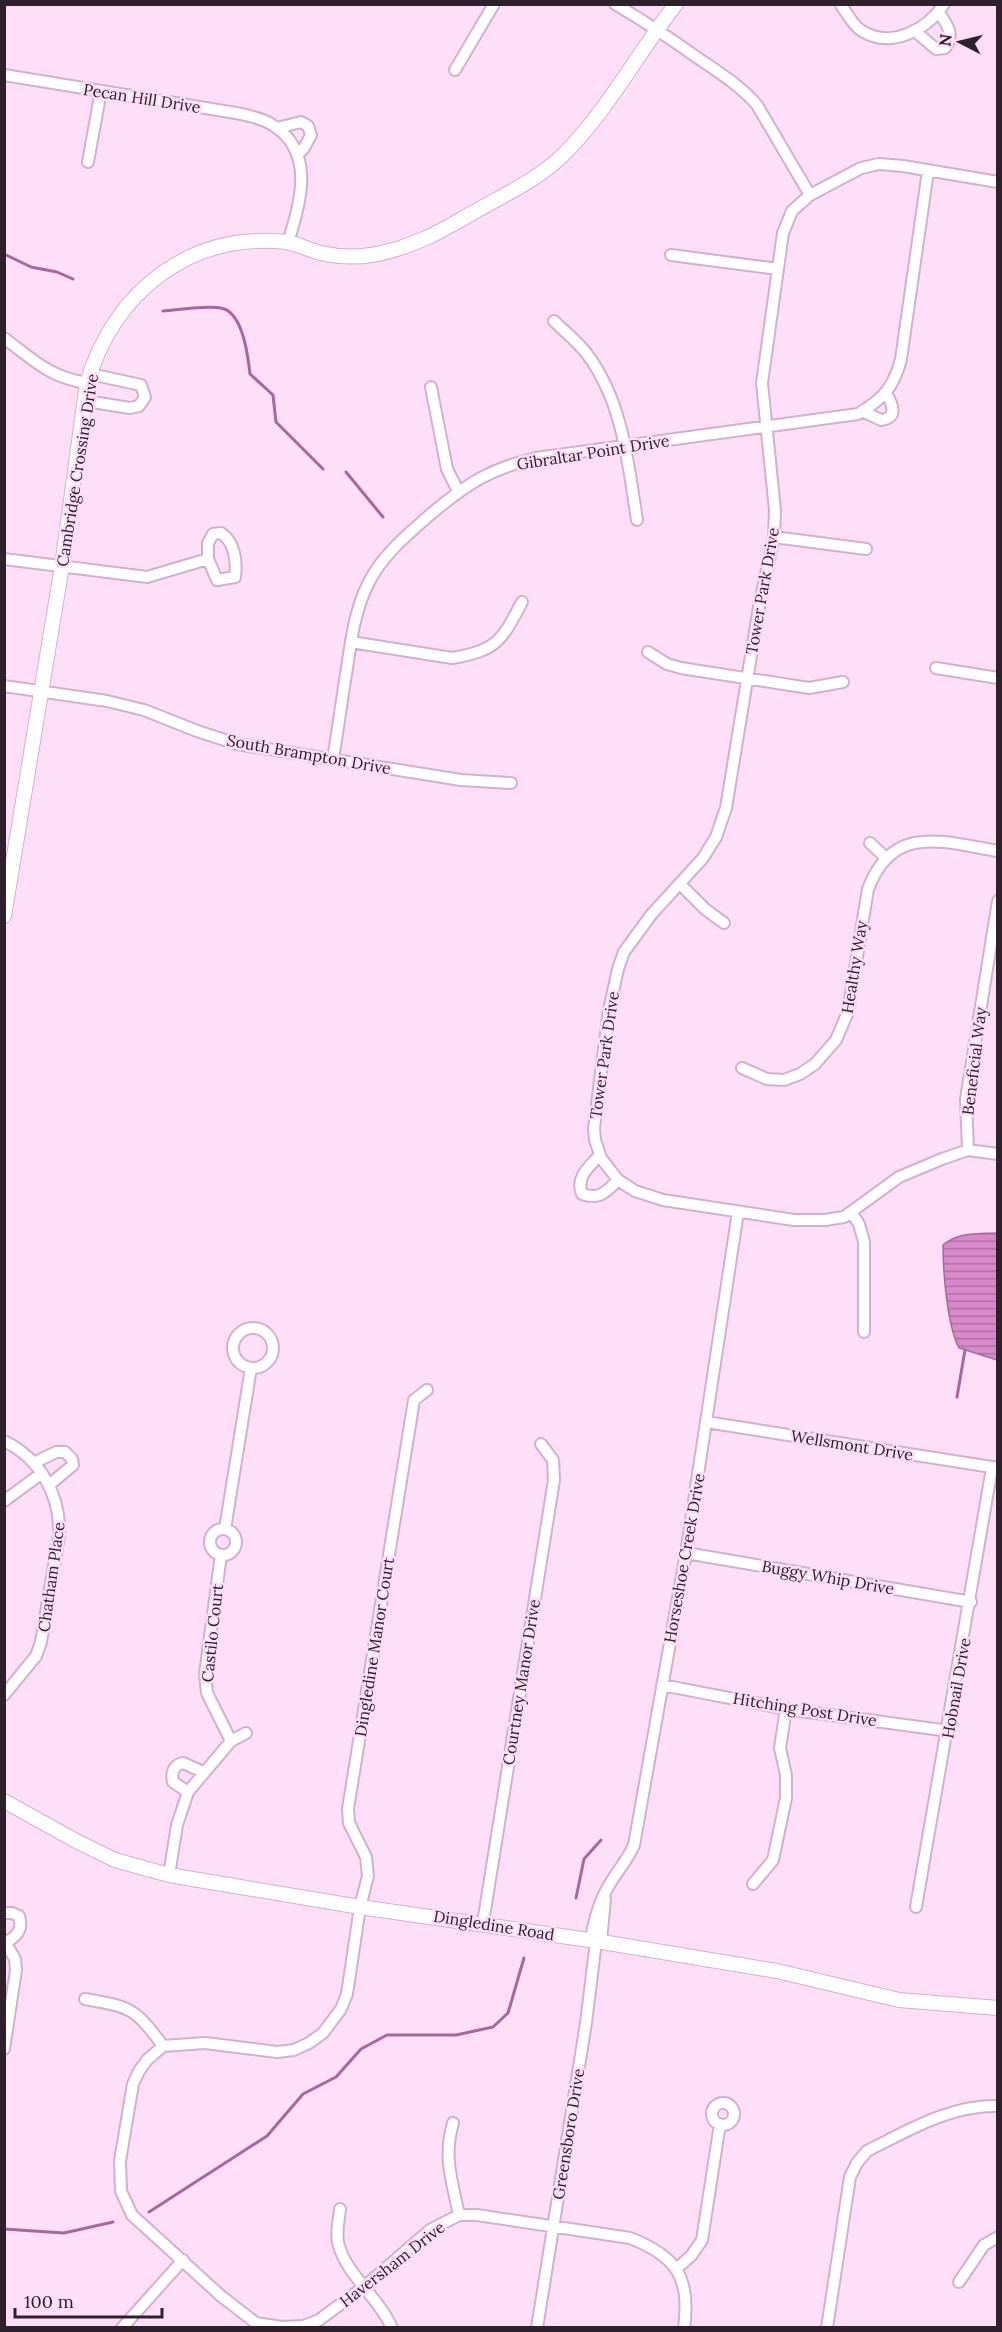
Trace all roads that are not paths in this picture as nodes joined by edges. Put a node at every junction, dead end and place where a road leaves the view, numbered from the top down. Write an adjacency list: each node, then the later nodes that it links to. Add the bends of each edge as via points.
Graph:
1 (494, 4): 8 (street)
2 (615, 4): 6 (street)
3 (676, 4): 6 (street, Cambridge Crossing Drive)
4 (841, 5): 7 (street, via 858,29 869,35 889,37)
5 (941, 9): 7 (street); 7 (street, via 951,36 945,48 936,49)
6 (657, 28): 16 (street, via 750,97); 17 (street, Cambridge Crossing Drive, via 572,146 522,185 429,237 378,255 321,253)
7 (916, 32)
8 (454, 70)
9 (4, 75): 10 (street, Pecan Hill Drive)
10 (101, 92): 11 (street, Pecan Hill Drive, via 236,112); 13 (street)
11 (276, 128): 12 (street, Pecan Hill Drive); 12 (street, via 301,122 308,126 311,135)
12 (297, 155): 17 (street, Pecan Hill Drive, via 301,196)
13 (88, 162)
14 (928, 171): 15 (street, Tower Park Drive); 16 (street, Tower Park Drive, via 879,164 861,168); 24 (street, Gibraltar Point Drive, via 901,359 897,376)
15 (998, 182)
16 (810, 195): 19 (street, Tower Park Drive, via 786,222)
17 (288, 242): 22 (street, Cambridge Crossing Drive, via 242,241 220,246 166,270 131,298 96,355)
18 (671, 255): 19 (street)
19 (778, 269): 27 (street, Tower Park Drive, via 762,383)
20 (554, 321): 28 (street, via 586,352 601,375 616,408)
21 (4, 339): 22 (street, via 52,374 66,380)
22 (88, 378): 25 (street, Cambridge Crossing Drive); 25 (street, via 141,385 145,397 139,406 130,408)
23 (431, 387): 29 (street, via 447,469)
24 (886, 393): 26 (street, Gibraltar Point Drive); 26 (street, Gibraltar Point Drive, via 893,405 890,417 882,420)
25 (86, 401): 35 (street, Cambridge Crossing Drive)
26 (862, 411): 27 (street, Gibraltar Point Drive)
27 (765, 427): 28 (street, Gibraltar Point Drive); 31 (street, Tower Park Drive, via 775,510)
28 (626, 446): 29 (street, Gibraltar Point Drive, via 510,464); 30 (street)
29 (458, 491): 37 (street, Gibraltar Point Drive, via 383,560 368,583)
30 (637, 520)
31 (774, 537): 32 (street); 41 (street, Tower Park Drive)
32 (866, 549)
33 (4, 559): 35 (street)
34 (208, 559): 35 (street, via 147,577)
35 (62, 566): 44 (street, Cambridge Crossing Drive)
36 (522, 602): 37 (street, via 500,641 464,656 452,658)
37 (351, 642): 45 (street, Gibraltar Point Drive)
38 (648, 651): 41 (street, via 681,668)
39 (936, 668): 40 (street)
40 (998, 678)
41 (748, 679): 42 (street, via 809,688); 50 (street, Tower Park Drive, via 726,808 716,837)
42 (843, 682)
43 (4, 686): 44 (street, South Brampton Drive)
44 (40, 692): 45 (street, South Brampton Drive, via 144,710 237,744); 52 (street, Cambridge Crossing Drive)
45 (333, 759): 46 (street, South Brampton Drive, via 461,780)
46 (511, 783)
47 (870, 843): 49 (street)
48 (998, 851): 49 (street, Healthy Way, via 924,840)
49 (886, 858): 54 (street, Healthy Way, via 868,889 848,1012 836,1040 815,1064 784,1080 767,1079)
50 (681, 885): 53 (street); 57 (street, Tower Park Drive, via 651,915 624,952 618,969 594,1116)
51 (998, 901): 55 (street, Beneficial Way, via 966,1099)
52 (4, 916)
53 (724, 923)
54 (742, 1068)
55 (968, 1150): 56 (street, Tower Park Drive); 60 (street, Tower Park Drive, via 898,1177)
56 (998, 1154)
57 (600, 1155): 58 (street, Tower Park Drive); 58 (street, via 582,1175 582,1194 603,1195)
58 (618, 1180): 59 (street, Tower Park Drive, via 646,1196)
59 (738, 1212): 60 (street, Tower Park Drive, via 825,1220); 64 (street, Horseshoe Creek Drive)
60 (851, 1212): 61 (street, via 864,1242)
61 (864, 1332)
62 (251, 1368): 72 (street, Castilo Court)
63 (427, 1390): 87 (street, Dingledine Manor Court, via 414,1400 348,1809 349,1823 366,1857 368,1876)
64 (706, 1422): 68 (street, Wellsmont Drive); 73 (street, Horseshoe Creek Drive)
65 (4, 1441): 67 (street, Chatham Place, via 20,1449)
66 (541, 1444): 90 (street, Courtney Manor Drive, via 553,1460 554,1480)
67 (34, 1463): 69 (street, Chatham Place); 70 (street, via 56,1452 65,1452 72,1459 73,1465)
68 (995, 1468): 75 (street, Hobnail Drive)
69 (42, 1473): 70 (street, Chatham Place); 71 (street)
70 (49, 1485): 77 (street, Chatham Place, via 60,1520 45,1626 36,1656)
71 (4, 1501)
72 (225, 1529): 74 (street, Castilo Court, via 234,1534 236,1543 232,1551); 74 (street, Castilo Court, via 214,1532 210,1539 213,1551)
73 (686, 1553): 75 (street, Buggy Whip Drive); 76 (street, Horseshoe Creek Drive)
74 (221, 1555): 81 (street, Castilo Court, via 205,1674 207,1693)
75 (971, 1602): 79 (street, Hobnail Drive)
76 (662, 1685): 78 (street, Hitching Post Drive); 92 (street, Horseshoe Creek Drive, via 634,1845 605,1896)
77 (4, 1695)
78 (786, 1708): 79 (street, Hitching Post Drive); 86 (street, via 780,1748 786,1798 773,1860)
79 (948, 1731): 88 (street, Hobnail Drive)
80 (246, 1733): 81 (street)
81 (231, 1741): 82 (street)
82 (203, 1772): 83 (street); 83 (street, via 183,1763 172,1771 173,1782)
83 (188, 1792): 85 (street, via 177,1825)
84 (4, 1801): 85 (street, Dingledine Road, via 115,1860)
85 (169, 1875): 87 (street, Dingledine Road)
86 (753, 1884)
87 (360, 1907): 90 (street, Dingledine Road); 95 (street, via 347,1994 341,2009 316,2038 294,2050 277,2052 205,2043)
88 (916, 1907)
89 (4, 1913): 91 (street, via 19,1916 21,1923 18,1934)
90 (483, 1923): 92 (street, Dingledine Road)
91 (6, 1941): 96 (street, via 16,1970)
92 (596, 1941): 94 (street, Dingledine Road, via 777,1971 899,2000); 102 (street, Greensboro Drive)
93 (85, 1999): 95 (street, via 122,2006 143,2020)
94 (998, 2008)
95 (163, 2046): 104 (street, Haversham Drive, via 138,2071 133,2084 120,2161 121,2192 132,2215)
96 (4, 2049)
97 (998, 2106): 113 (street, via 955,2110 867,2151 857,2163 850,2177)
98 (453, 2123): 101 (street, via 448,2159)
99 (720, 2124): 105 (street, via 702,2240)
100 (340, 2209): 107 (street, via 338,2245 346,2263)
101 (459, 2215): 102 (street, Haversham Drive, via 477,2214); 107 (street, Haversham Drive, via 430,2230)
102 (553, 2228): 105 (street, Haversham Drive, via 630,2238 654,2247); 111 (street, Greensboro Drive)
103 (998, 2237): 106 (street, via 984,2245)
104 (183, 2260): 108 (street, Haversham Drive); 109 (street)
105 (676, 2270): 112 (street, Haversham Drive, via 687,2305)
106 (959, 2282)
107 (365, 2286): 108 (street, Haversham Drive, via 319,2320 304,2326); 110 (street)
108 (255, 2325)
109 (122, 2328)
110 (392, 2328)
111 (537, 2328)
112 (684, 2328)
113 (827, 2328)

